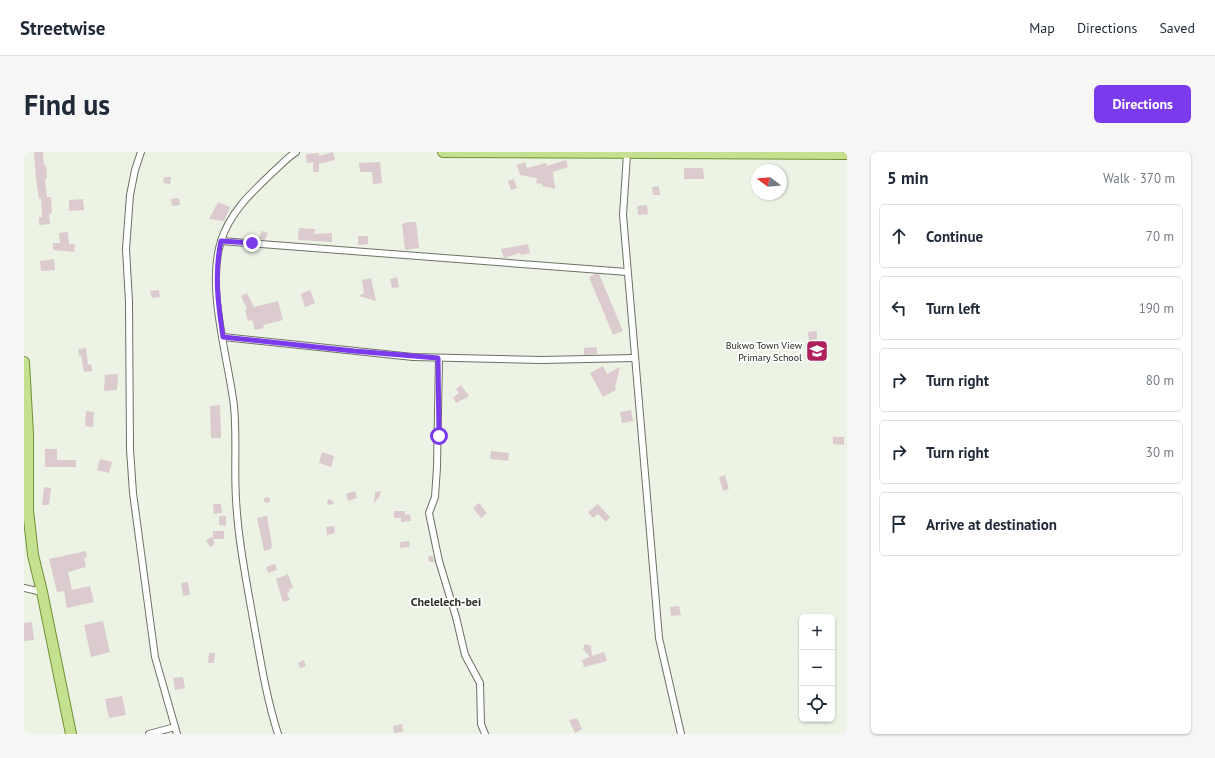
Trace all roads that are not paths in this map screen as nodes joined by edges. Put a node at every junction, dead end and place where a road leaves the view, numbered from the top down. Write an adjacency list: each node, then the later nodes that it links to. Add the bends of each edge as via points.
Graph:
1 (141, 152): 15 (street, via 130,195 126,249 130,449 133,493 155,657)
2 (296, 152): 6 (street, via 238,208)
3 (443, 152): 4 (main road)
4 (627, 154): 5 (main road); 7 (street, via 623,215)
5 (847, 154)
6 (221, 241): 7 (street); 8 (street, via 216,285)
7 (627, 272): 10 (street)
8 (223, 337): 9 (street); 19 (street, via 234,406 239,537 264,681)
9 (438, 358): 10 (street); 20 (street, via 435,497 429,513 439,561 465,655 480,683 481,724)
10 (634, 358): 21 (street, via 659,638)
11 (24, 362): 12 (main road)
12 (26, 431): 14 (main road, via 28,510 33,555)
13 (24, 588): 14 (street)
14 (42, 592): 16 (main road)
15 (175, 727): 17 (street); 18 (street)
16 (70, 734)
17 (149, 734)
18 (177, 734)
19 (278, 734)
20 (485, 734)
21 (681, 734)

